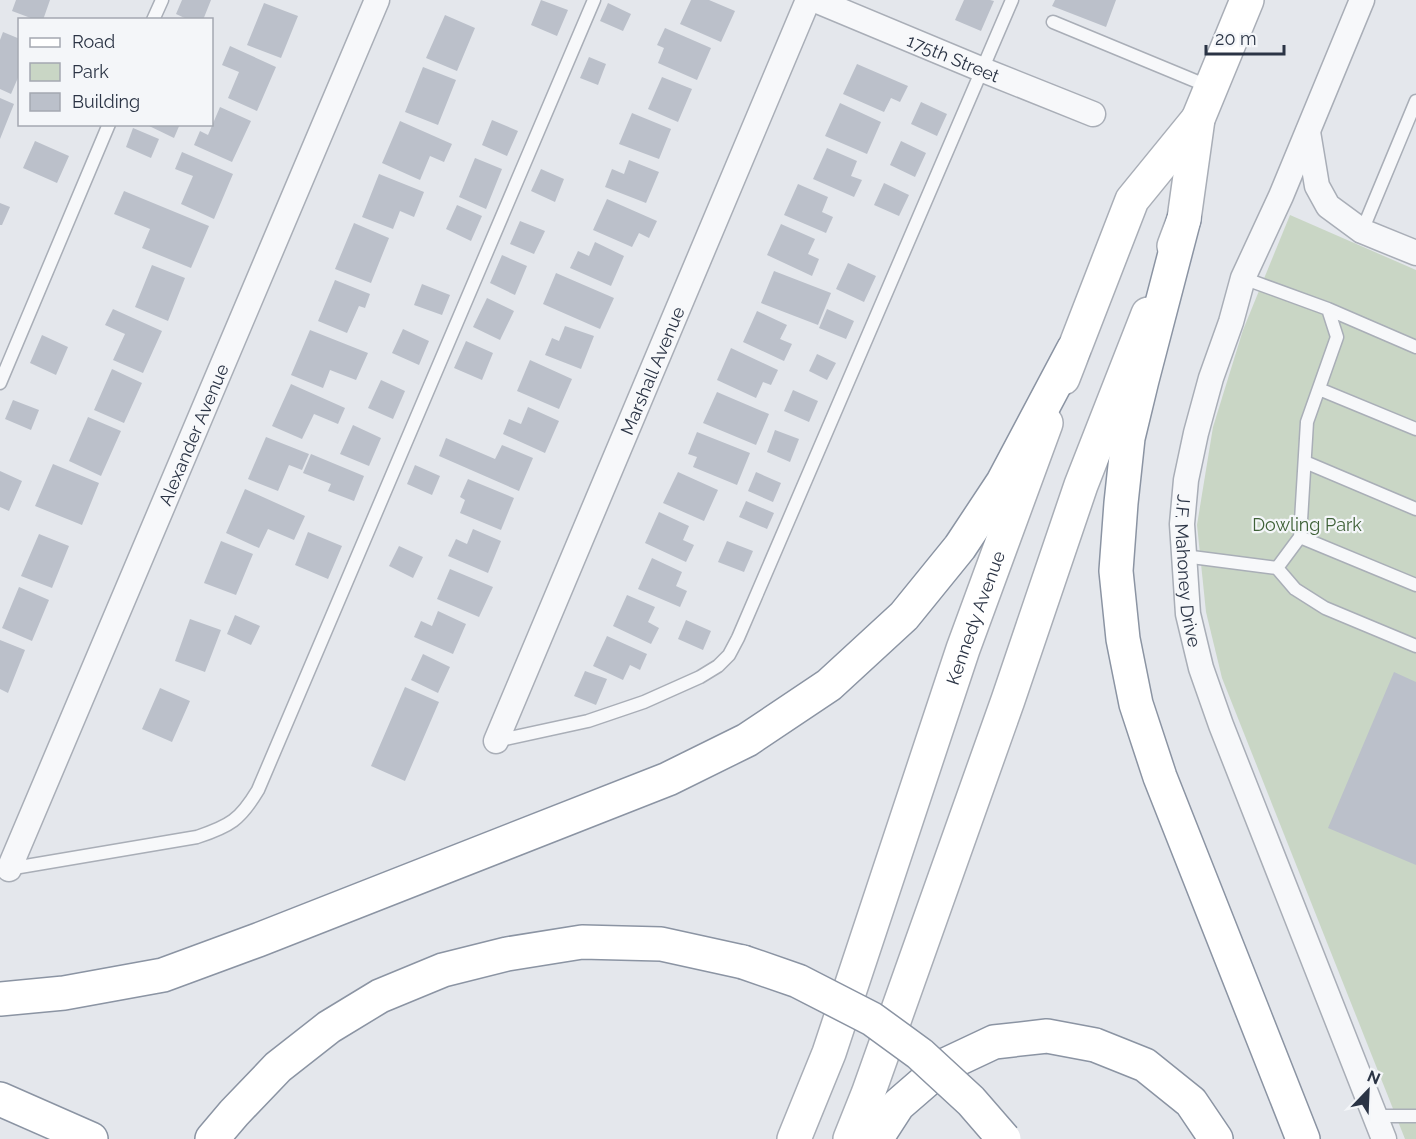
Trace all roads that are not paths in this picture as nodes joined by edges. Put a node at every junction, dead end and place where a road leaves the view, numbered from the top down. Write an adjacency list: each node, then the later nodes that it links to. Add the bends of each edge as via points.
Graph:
1 (162, 0): 9 (lane)
2 (377, 0): 36 (street, Alexander Avenue)
3 (594, 0): 36 (lane, via 258,790 246,809 237,819 197,837)
4 (808, 0): 35 (street, Marshall Avenue)
5 (815, 0): 11 (street, 175th Street)
6 (1012, 0): 11 (lane)
7 (1247, 0): 12 (main road, Kennedy Avenue)
8 (1362, 0): 17 (street, J.F. Mahoney Drive)
9 (154, 18)
10 (1053, 22): 12 (lane)
11 (982, 70): 14 (street, 175th Street); 35 (lane, via 729,655 700,677 644,702 588,721)
12 (1211, 87): 15 (main road, Kennedy Avenue)
13 (1416, 101): 19 (lane)
14 (1093, 114)
15 (1198, 119): 18 (main road, Kennedy Avenue); 24 (main road, Kennedy Avenue, via 1132,200)
16 (108, 126): 25 (lane)
17 (1308, 132): 19 (street, via 1317,186 1328,206); 21 (street, J.F. Mahoney Drive)
18 (1184, 219): 44 (main road, Kennedy Avenue, via 1082,485); 48 (main road, via 1128,438 1116,571 1123,639 1136,704 1160,777)
19 (1362, 231): 20 (street)
20 (1416, 253)
21 (1243, 278): 22 (lane); 31 (street, J.F. Mahoney Drive, via 1211,378 1186,480)
22 (1328, 309): 23 (lane); 26 (lane, via 1337,337)
23 (1416, 347)
24 (1073, 350): 37 (main road, via 1004,482 960,547 904,616 829,685 747,740 668,778 163,975 64,993); 43 (main road, Kennedy Avenue, via 963,649 829,1053)
25 (0, 383)
26 (1319, 389): 27 (lane); 28 (lane, via 1307,422)
27 (1416, 429)
28 (1305, 462): 29 (lane); 30 (lane)
29 (1416, 508)
30 (1300, 537): 32 (lane); 33 (lane)
31 (1184, 556): 32 (lane); 39 (street, J.F. Mahoney Drive, via 1188,614 1201,668)
32 (1277, 568): 34 (lane, via 1295,589 1325,609)
33 (1416, 585)
34 (1416, 646)
35 (495, 741)
36 (4, 870)
37 (0, 999)
38 (0, 1100): 41 (main road)
39 (1375, 1116): 40 (lane); 49 (street, J.F. Mahoney Drive)
40 (1416, 1116)
41 (91, 1139)
42 (212, 1139): 46 (main road, bridge, via 278,1067 329,1027 381,996 443,970 507,954 582,942 661,944 743,962 798,981 872,1019 921,1054)
43 (794, 1139)
44 (850, 1139)
45 (876, 1139): 47 (main road, via 898,1105 943,1066 994,1042 1047,1036 1095,1045 1145,1065 1191,1102)
46 (1004, 1139)
47 (1216, 1139)
48 (1303, 1139)
49 (1384, 1139)

